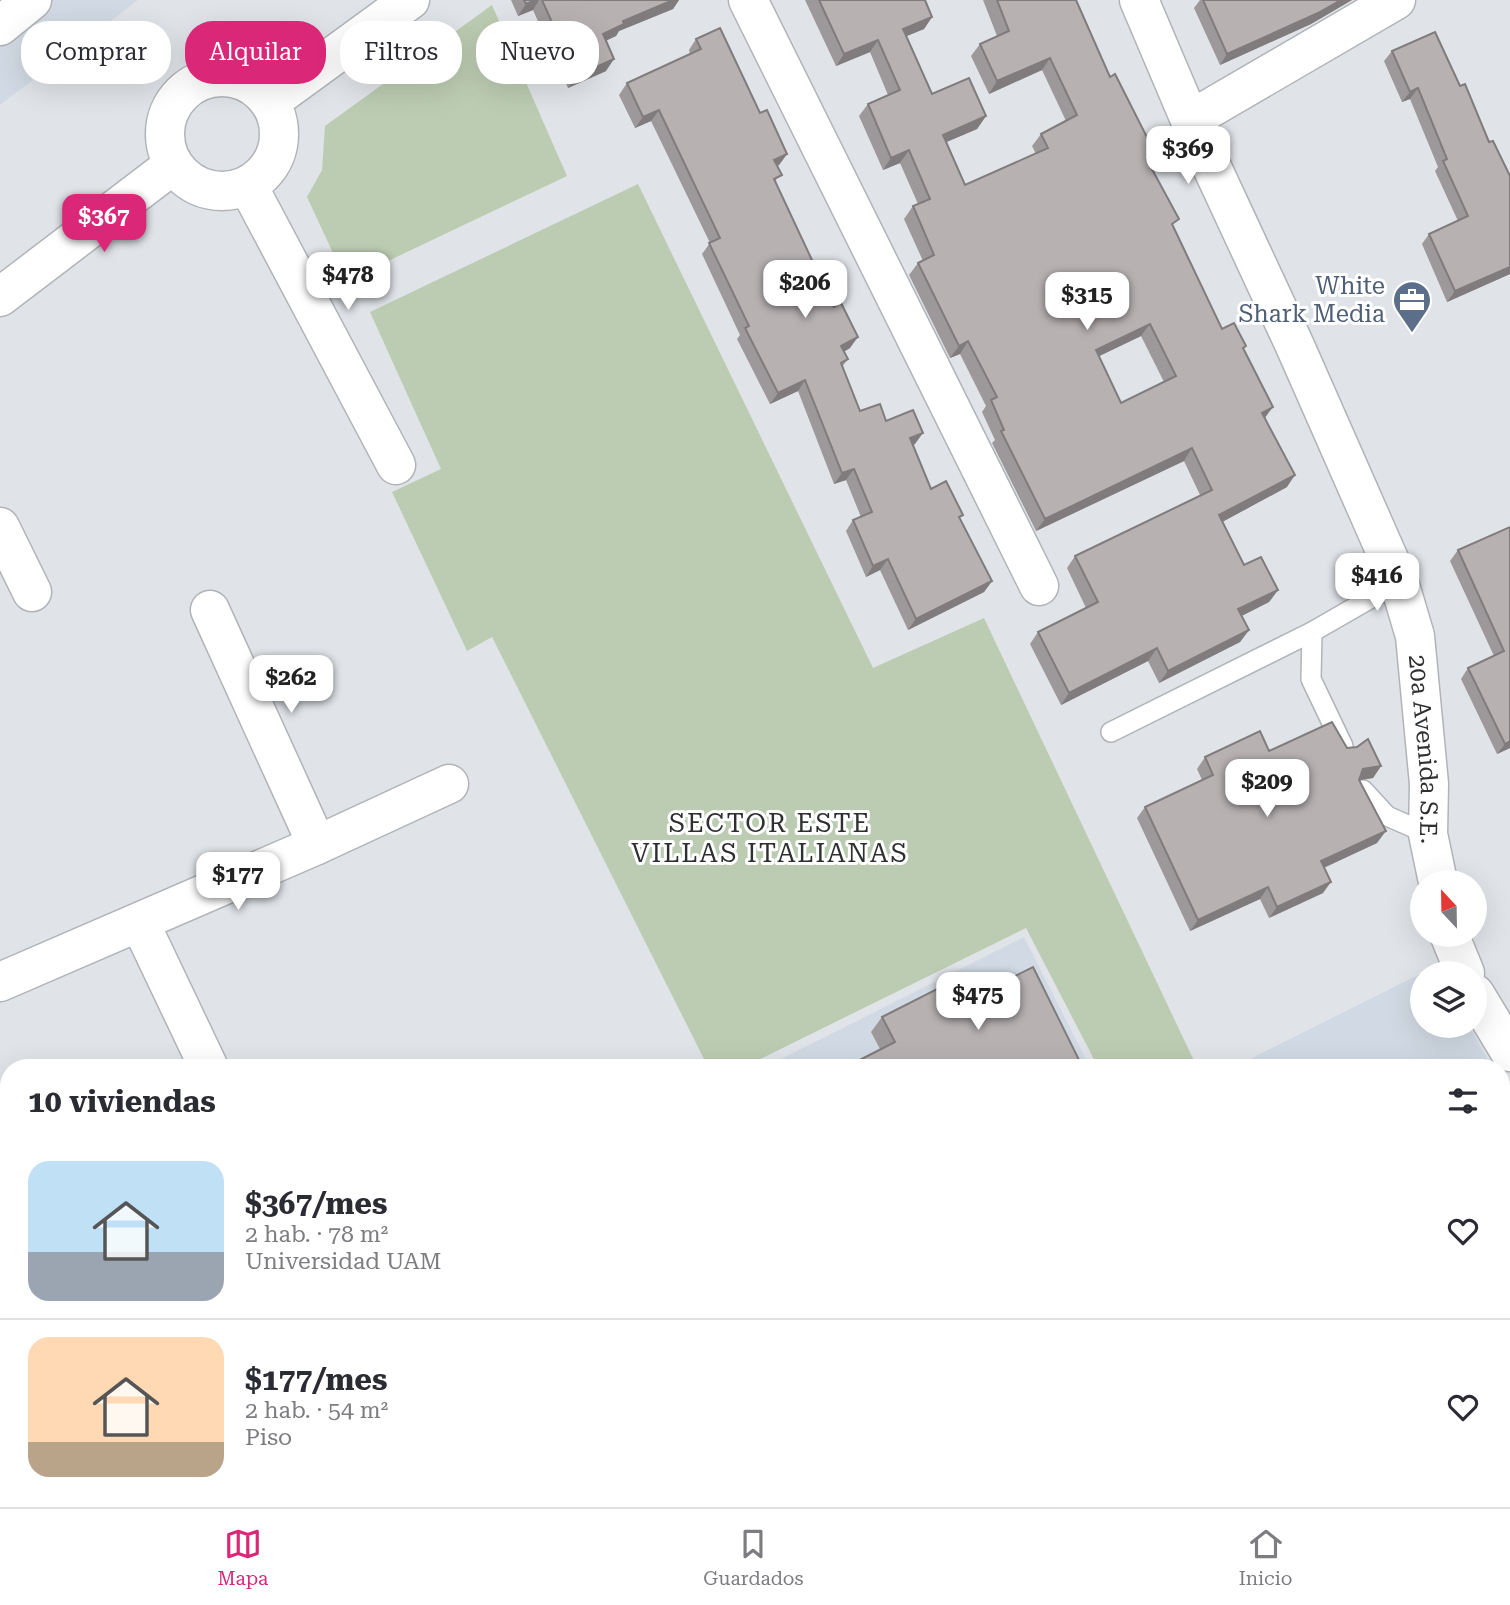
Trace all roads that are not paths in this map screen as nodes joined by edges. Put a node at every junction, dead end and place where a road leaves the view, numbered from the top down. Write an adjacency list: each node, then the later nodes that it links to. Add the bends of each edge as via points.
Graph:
1 (410, 0): 5 (street)
2 (748, 0): 13 (street)
3 (1139, 0): 6 (street, 20a Avenida S.E.)
4 (1396, 0): 6 (street)
5 (270, 102): 7 (street, via 256,87 238,79 218,77 191,87 171,108 164,127 165,146); 8 (street, via 280,139 275,158)
6 (1190, 120): 12 (street, 20a Avenida S.E.)
7 (173, 164): 8 (street, via 193,184 220,192); 9 (street)
8 (248, 186): 10 (street)
9 (0, 297)
10 (396, 465)
11 (0, 527): 14 (street)
12 (1399, 582): 16 (lane); 21 (street, 20a Avenida S.E., via 1415,636 1429,784)
13 (1039, 586)
14 (32, 592)
15 (211, 610): 22 (street)
16 (1312, 632): 17 (lane); 18 (lane, via 1311,679)
17 (1111, 733)
18 (1343, 748)
19 (449, 784): 22 (street)
20 (1363, 790): 21 (lane, via 1387,816)
21 (1429, 834): 23 (street, 20a Avenida S.E.)
22 (317, 845): 24 (street)
23 (1436, 870)
24 (140, 923): 25 (street); 28 (street)
25 (2, 975)
26 (1487, 1014): 27 (street)
27 (1510, 1052)
28 (205, 1059)

